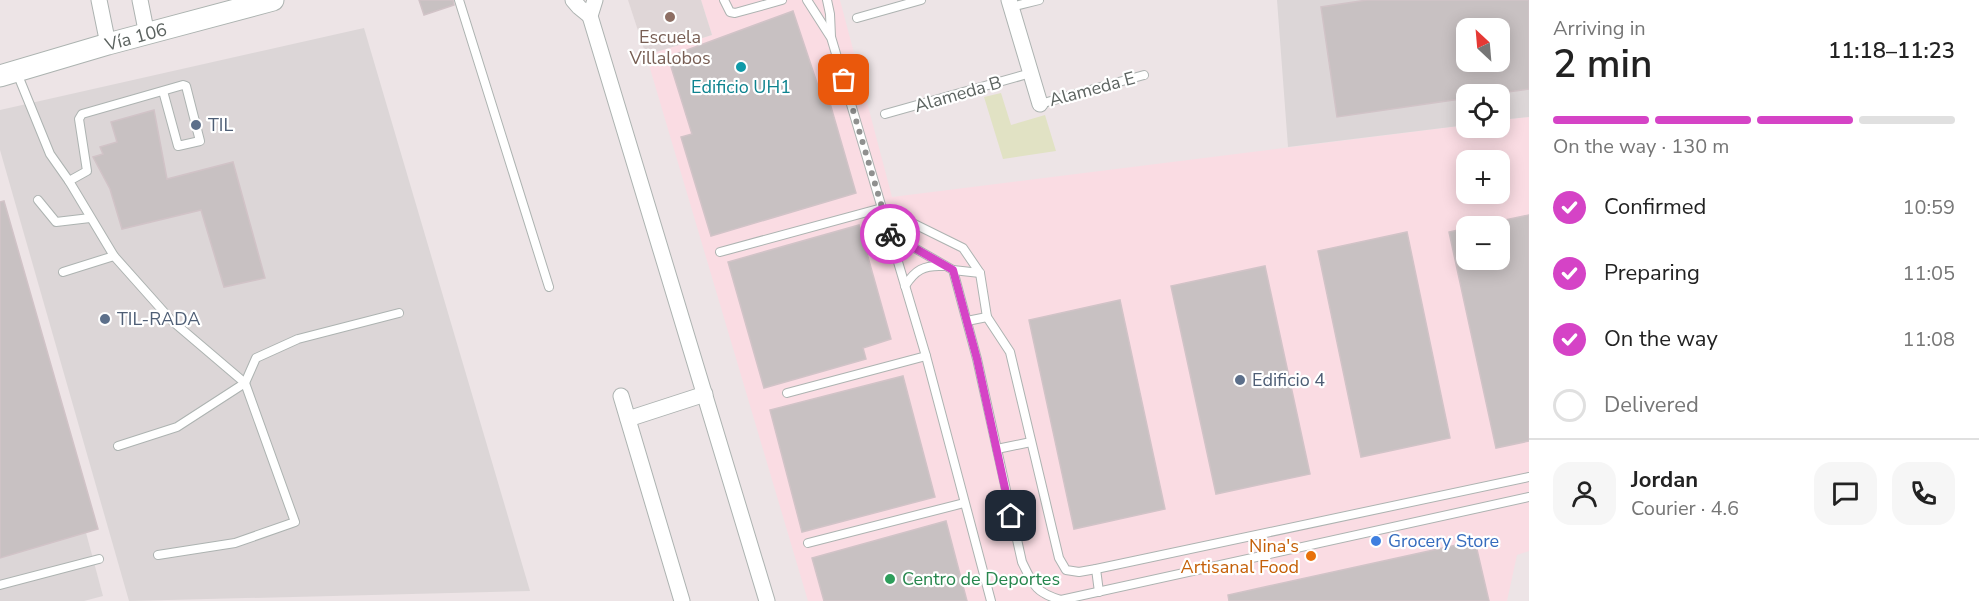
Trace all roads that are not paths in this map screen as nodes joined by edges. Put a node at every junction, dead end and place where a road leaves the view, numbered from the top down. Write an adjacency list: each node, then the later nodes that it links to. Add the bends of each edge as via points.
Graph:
1 (99, 0): 18 (street)
2 (140, 0): 16 (street)
3 (273, 0): 16 (main road, Vía 106)
4 (459, 0): 37 (lane)
5 (573, 0): 14 (street)
6 (595, 0): 14 (street)
7 (724, 0): 8 (lane, via 730,12 735,13)
8 (782, 0)
9 (807, 0): 17 (lane)
10 (826, 0): 17 (lane)
11 (921, 0): 15 (lane)
12 (1039, 0): 13 (lane)
13 (1010, 4): 20 (street)
14 (590, 16): 44 (street)
15 (857, 18)
16 (147, 35): 18 (main road, Vía 106)
17 (831, 37): 27 (lane)
18 (108, 44): 19 (main road, Vía 106)
19 (8, 73): 25 (lane, via 50,154)
20 (1031, 73): 23 (street); 24 (lane, Alameda B)
21 (1144, 75): 23 (lane, Alameda E)
22 (163, 91): 22 (lane, via 178,146 198,142 200,137 186,86); 25 (lane, via 79,116 87,171)
23 (1040, 104)
24 (885, 114)
25 (69, 181): 28 (lane)
26 (38, 200): 28 (lane, via 56,222)
27 (882, 208): 29 (lane); 30 (lane); 35 (lane, via 963,248)
28 (90, 218): 31 (lane)
29 (890, 234): 32 (lane); 36 (lane)
30 (720, 252)
31 (114, 256): 34 (lane); 42 (lane, via 171,320)
32 (944, 266): 33 (lane); 36 (lane, via 922,267)
33 (953, 270): 35 (lane); 40 (lane)
34 (63, 272)
35 (980, 273): 39 (lane)
36 (905, 286): 41 (lane)
37 (549, 287)
38 (399, 313): 42 (lane, via 298,339 256,358)
39 (987, 317): 40 (lane); 47 (lane, via 1009,347)
40 (967, 321): 49 (lane)
41 (926, 356): 43 (lane); 52 (lane)
42 (245, 383): 48 (lane, via 177,427); 54 (lane, via 295,522 235,543)
43 (787, 393)
44 (705, 394): 46 (street); 60 (street)
45 (621, 396): 46 (street)
46 (628, 419): 59 (street)
47 (1031, 442): 49 (lane); 56 (lane, via 1059,558 1066,570)
48 (118, 446)
49 (997, 449): 58 (lane, via 1018,550 1033,584 1045,596 1061,600)
50 (1529, 477): 56 (lane)
51 (1529, 496): 58 (lane)
52 (964, 503): 53 (lane); 61 (lane)
53 (808, 543)
54 (159, 555)
55 (99, 559): 57 (lane)
56 (1096, 569): 58 (lane)
57 (0, 585)
58 (1099, 592)
59 (682, 601)
60 (767, 601)
61 (992, 601)

